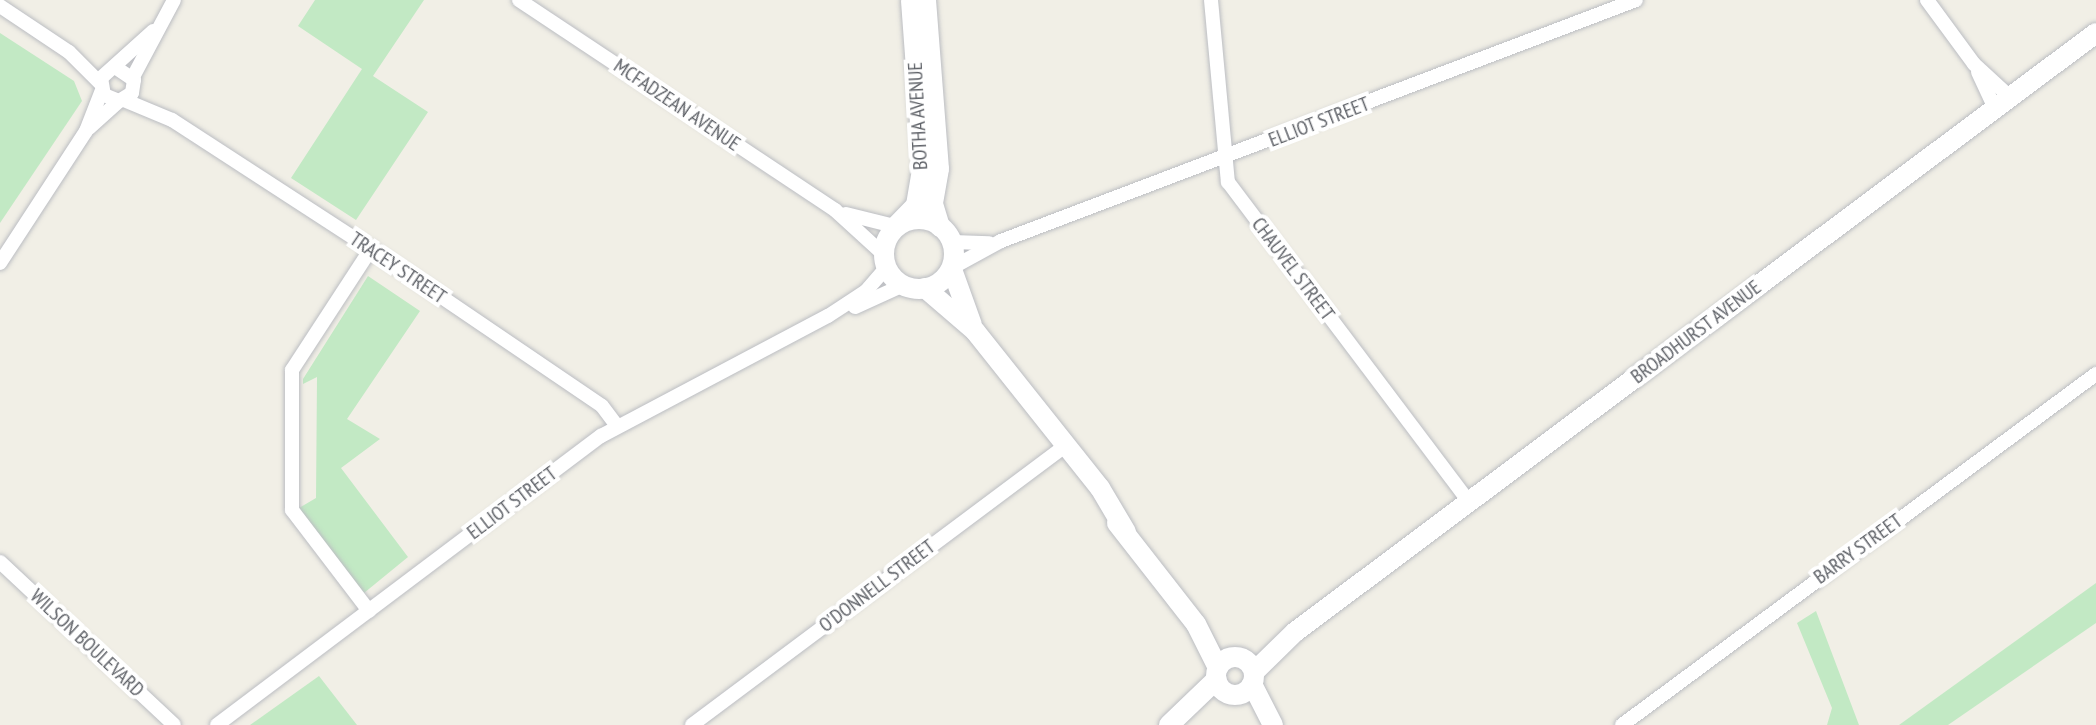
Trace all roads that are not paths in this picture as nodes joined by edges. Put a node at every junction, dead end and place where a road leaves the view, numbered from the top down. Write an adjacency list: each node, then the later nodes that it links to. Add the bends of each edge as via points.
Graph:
1 (174, 0): 9 (street)
2 (519, 0): 21 (street, MCFADZEAN AVENUE)
3 (911, 0): 12 (street, BOTHA AVENUE)
4 (926, 0): 12 (street, BOTHA AVENUE)
5 (1211, 0): 20 (street, CHAUVEL STREET)
6 (1636, 0): 20 (street, ELLIOT STREET)
7 (1927, 0): 17 (street)
8 (0, 6): 11 (street)
9 (153, 31): 13 (street); 14 (street)
10 (2096, 33): 17 (street, BROADHURST AVENUE)
11 (69, 52): 13 (street); 15 (street)
12 (923, 52): 22 (street, BOTHA AVENUE, via 921,184 916,205); 23 (street, BOTHA AVENUE, via 939,169 933,204)
13 (112, 68): 14 (street, TRACEY STREET); 15 (street)
14 (134, 80): 16 (street); 18 (street, TRACEY STREET)
15 (101, 86): 16 (street, TRACEY STREET); 19 (street)
16 (121, 100): 18 (street, TRACEY STREET); 19 (street)
17 (2002, 102): 35 (street, BROADHURST AVENUE)
18 (172, 120): 25 (street, TRACEY STREET)
19 (86, 131): 27 (street)
20 (1222, 159): 24 (street, ELLIOT STREET); 35 (street, CHAUVEL STREET, via 1228,182)
21 (835, 210): 22 (street, MCFADZEAN AVENUE); 26 (street, MCFADZEAN AVENUE)
22 (896, 225): 23 (street); 26 (street, BOTHA AVENUE)
23 (947, 234): 24 (street, ELLIOT STREET); 28 (street, BOTHA AVENUE)
24 (1001, 241): 28 (street, ELLIOT STREET)
25 (371, 249): 33 (street, TRACEY STREET, via 602,406); 37 (street, via 292,370 292,510)
26 (883, 260): 29 (street); 30 (street, ELLIOT STREET, via 866,291)
27 (0, 263)
28 (954, 269): 29 (street); 31 (street)
29 (916, 286): 30 (street, ELLIOT STREET); 31 (street)
30 (828, 316): 33 (street, ELLIOT STREET)
31 (975, 331): 34 (street)
32 (2096, 374): 44 (street, BARRY STREET)
33 (617, 426): 37 (street, ELLIOT STREET)
34 (1065, 452): 38 (street, via 1100,488 1126,532); 41 (street, O'DONNELL STREET)
35 (1469, 502): 38 (street, BROADHURST AVENUE)
36 (0, 562): 39 (street, WILSON BOULEVARD)
37 (369, 611): 40 (street, ELLIOT STREET)
38 (1235, 676): 42 (street, BROADHURST AVENUE); 43 (street)
39 (174, 725)
40 (217, 725)
41 (692, 725)
42 (1171, 725)
43 (1272, 725)
44 (1622, 725)

